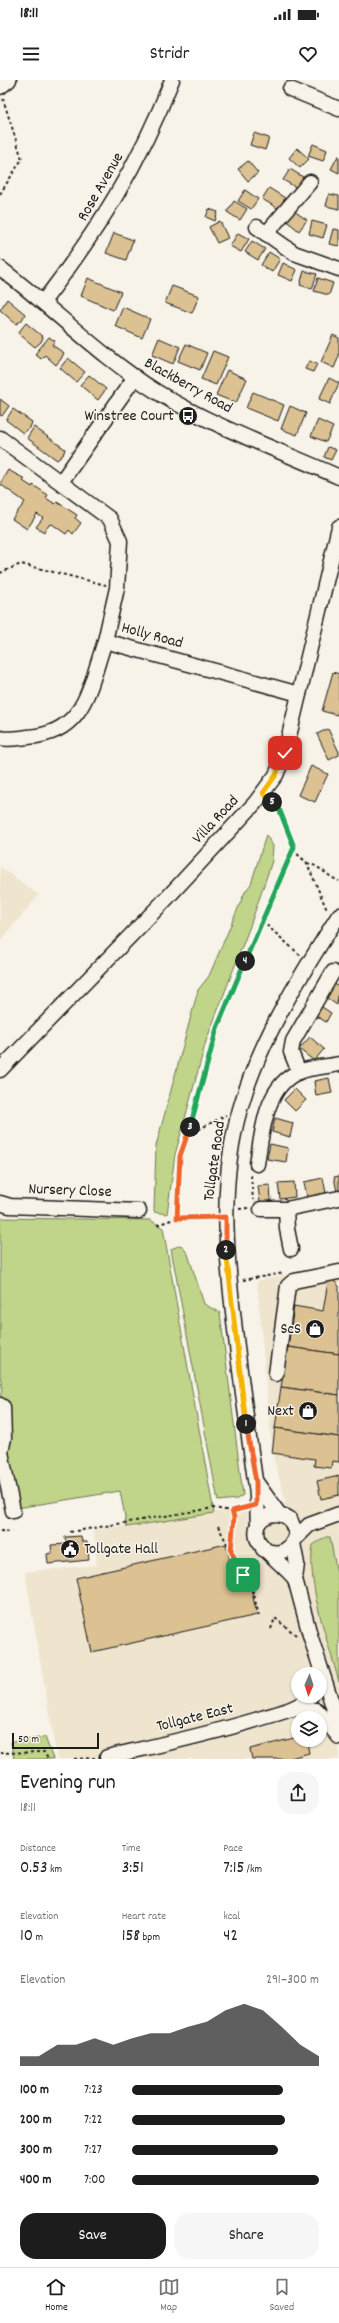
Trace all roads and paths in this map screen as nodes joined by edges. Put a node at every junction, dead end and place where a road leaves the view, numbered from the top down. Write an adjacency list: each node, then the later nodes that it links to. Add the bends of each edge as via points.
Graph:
1 (10, 80): 4 (street)
2 (172, 80): 10 (street, Rose Avenue, via 155,125 121,189 84,248)
3 (290, 89): 5 (street)
4 (1, 91): 7 (path, via 22,159)
5 (339, 109)
6 (310, 182): 9 (street, via 262,231 294,253)
7 (0, 194)
8 (0, 268): 10 (street, Blackberry Road)
9 (339, 269)
10 (43, 302): 11 (street, Blackberry Road)
11 (135, 377): 13 (street, Blackberry Road, via 199,414); 14 (street)
12 (0, 438): 14 (street, Holly Road)
13 (339, 477)
14 (61, 482): 17 (street, Holly Road, via 110,519 120,540)
15 (339, 527): 19 (street, Villa Road)
16 (0, 573): 17 (path, via 21,564)
17 (117, 588): 18 (street, Holly Road)
18 (105, 641): 19 (street, Holly Road); 20 (street, via 80,711 72,721 44,736)
19 (300, 694): 21 (street, Villa Road, via 285,753 276,775)
20 (0, 738)
21 (263, 793): 22 (path, via 280,811); 30 (street, Villa Road, via 168,897)
22 (294, 847): 23 (path); 25 (path)
23 (307, 863): 24 (path); 26 (path, via 326,907)
24 (339, 881)
25 (262, 921): 27 (path); 33 (path, via 217,1028)
26 (335, 921): 27 (street, Tollgate Road)
27 (309, 965): 32 (street, Tollgate Road, via 267,1037)
28 (333, 972): 31 (street, via 292,1041 291,1052)
29 (339, 1064): 31 (street)
30 (0, 1070)
31 (299, 1072): 34 (street, via 278,1089 269,1107)
32 (241, 1108): 33 (path); 41 (street, Tollgate Road, via 232,1146)
33 (188, 1135): 42 (path, via 180,1156)
34 (257, 1164)
35 (339, 1198): 39 (street)
36 (0, 1203): 40 (street, Nursery Close, via 10,1206)
37 (247, 1208): 41 (path)
38 (261, 1209): 39 (street)
39 (286, 1209): 44 (street)
40 (139, 1211)
41 (230, 1213): 42 (path); 48 (street, Tollgate Road, via 227,1258 245,1422)
42 (177, 1218): 43 (path)
43 (157, 1225)
44 (291, 1249)
45 (339, 1272): 46 (street, via 294,1281 288,1286)
46 (276, 1374)
47 (0, 1405): 50 (street, via 3,1407 4,1438 1,1452)
48 (256, 1482): 49 (street, Tollgate Road); 53 (street, Tollgate Road)
49 (256, 1505): 51 (path); 55 (street, Tollgate Road)
50 (13, 1511)
51 (232, 1511): 59 (path, via 213,1508); 62 (path, via 234,1517)
52 (339, 1514): 54 (street)
53 (282, 1515): 54 (street); 55 (street, via 267,1516); 60 (street, Tollgate Road, via 295,1528)
54 (324, 1518): 60 (street, via 309,1525)
55 (258, 1524): 61 (street, Tollgate Road, via 256,1537)
56 (218, 1526): 62 (path)
57 (0, 1531): 58 (path)
58 (12, 1532)
59 (70, 1532)
60 (294, 1541): 61 (street, via 280,1553); 63 (street, Tollgate Road, via 297,1564)
61 (263, 1549): 63 (street, Tollgate Road, via 280,1562)
62 (231, 1551): 64 (path, via 243,1575 248,1574)
63 (295, 1579): 66 (street, Tollgate Road)
64 (259, 1616)
65 (271, 1629): 66 (path, via 275,1618 299,1638)
66 (310, 1635): 67 (street, Tollgate Road)
67 (319, 1667)
68 (327, 1692): 71 (street, Tollgate Road)
69 (302, 1703): 70 (street, Tollgate East)
70 (291, 1709): 72 (street, Tollgate East, via 317,1710); 74 (street, Tollgate East, via 221,1731)
71 (339, 1725)
72 (339, 1736)
73 (0, 1753): 75 (path, via 44,1752)
74 (107, 1757): 76 (path)
75 (48, 1759)
76 (74, 1759)

